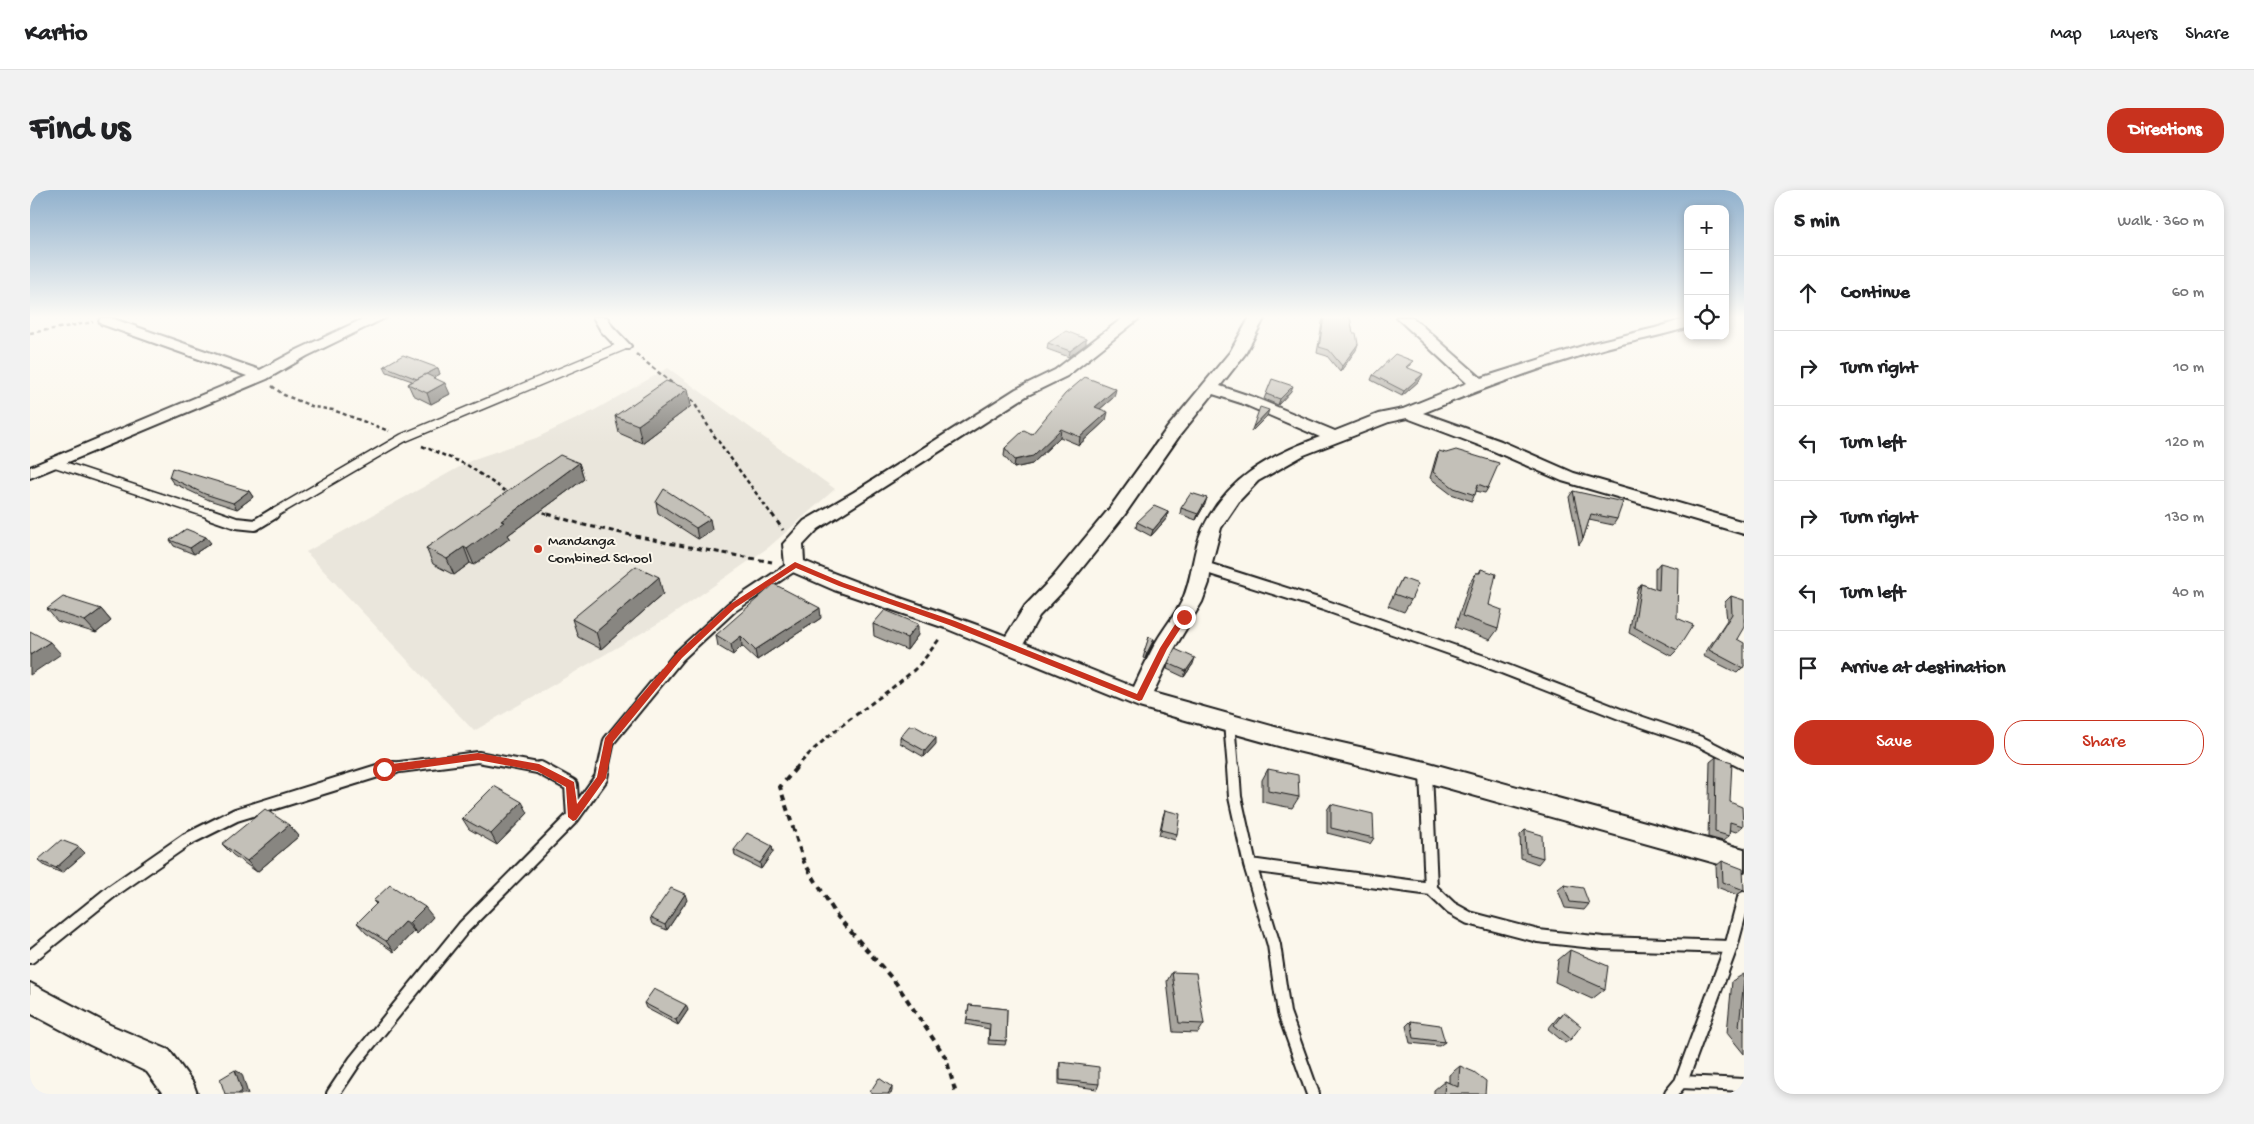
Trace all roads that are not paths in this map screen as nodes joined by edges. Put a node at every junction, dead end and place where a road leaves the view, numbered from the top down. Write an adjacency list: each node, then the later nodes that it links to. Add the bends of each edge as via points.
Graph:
1 (214, 359): 8 (street)
2 (291, 359): 8 (street)
3 (591, 359): 13 (lane, via 403,438 255,525 236,523)
4 (1079, 359): 16 (street, via 811,525)
5 (1233, 359): 10 (street)
6 (1450, 359): 9 (street)
7 (1555, 359): 9 (street)
8 (261, 376): 13 (street)
9 (1478, 384): 11 (street)
10 (1210, 388): 12 (street, via 1247,400); 18 (street, via 1116,513 1032,611)
11 (1408, 413): 12 (street, via 1384,418); 15 (street, via 1568,476)
12 (1335, 438): 17 (street, via 1291,455 1252,477 1233,496 1212,528)
13 (55, 463): 14 (street)
14 (30, 473)
15 (1744, 528)
16 (794, 554): 18 (street, via 842,585); 23 (lane, via 679,656 608,740 601,778)
17 (1201, 566): 19 (street, via 1192,602); 21 (lane, via 1339,610 1565,690 1711,746)
18 (1011, 647): 19 (street)
19 (1139, 698): 20 (street)
20 (1229, 723): 22 (street); 25 (lane, via 1235,797)
21 (1744, 764)
22 (1426, 772): 24 (street); 26 (lane)
23 (573, 817): 29 (lane, via 571,785 539,767 478,757 384,769 236,815 186,840); 34 (lane, via 464,926 355,1061)
24 (1744, 860)
25 (1250, 865): 26 (lane); 35 (lane, via 1274,945 1284,1013)
26 (1431, 889): 28 (lane, via 1451,908 1469,918 1538,936 1603,943)
27 (1744, 898): 28 (lane)
28 (1731, 947): 31 (lane)
29 (30, 956)
30 (30, 997): 33 (street, via 100,1035 158,1061)
31 (1681, 1082): 32 (lane); 36 (lane)
32 (1744, 1085)
33 (182, 1094)
34 (333, 1094)
35 (1313, 1094)
36 (1671, 1094)

